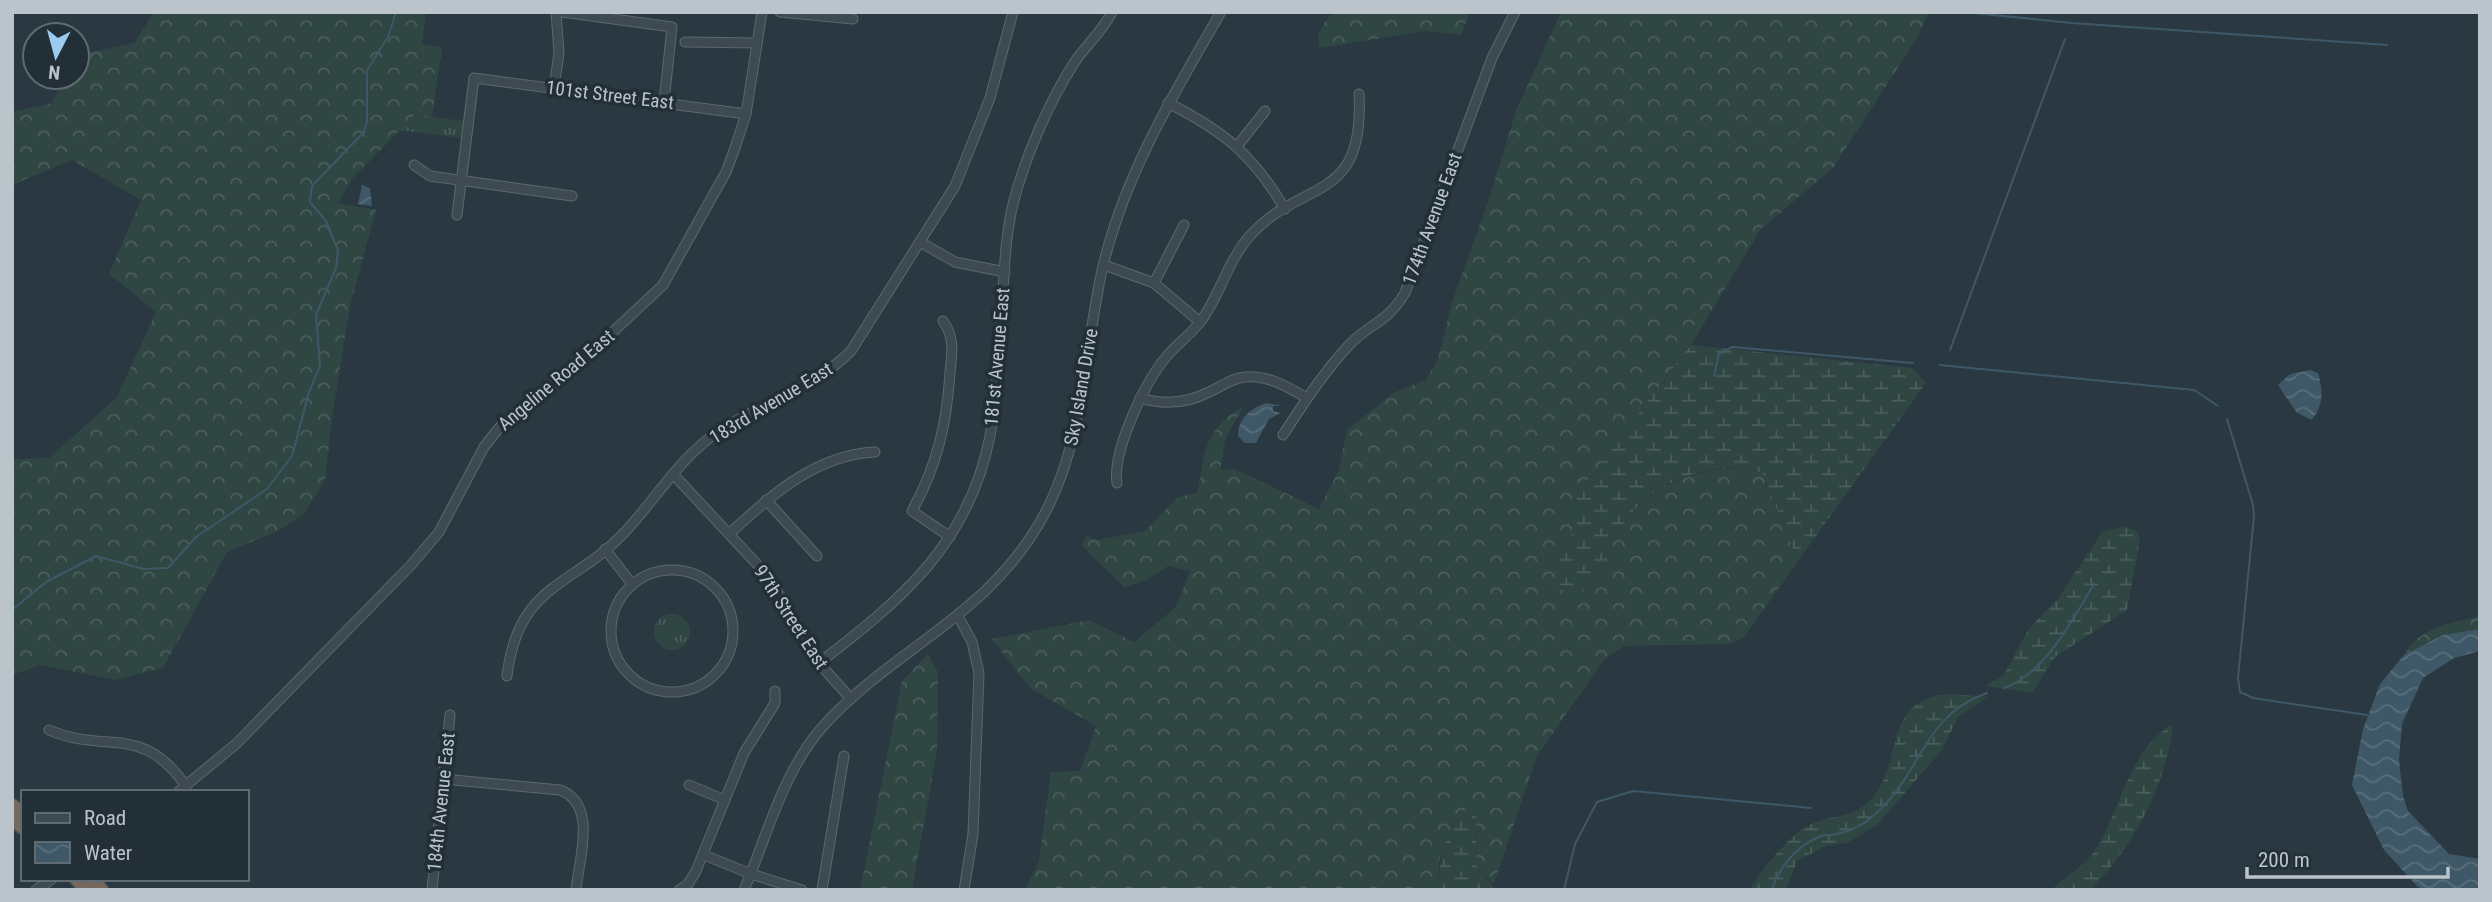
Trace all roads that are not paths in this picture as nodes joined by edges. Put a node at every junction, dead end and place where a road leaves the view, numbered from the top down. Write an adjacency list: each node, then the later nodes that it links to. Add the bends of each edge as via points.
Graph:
1 (556, 12): 12 (street, via 559,53)
2 (562, 12): 14 (street, via 672,27)
3 (762, 12): 11 (street, Angeline Road East)
4 (780, 12): 9 (street)
5 (1013, 12): 25 (street, 183rd Avenue East, via 990,98 961,172)
6 (1112, 12): 27 (street, 181st Avenue East, via 1066,78 1031,151 1010,216)
7 (1221, 12): 15 (street, Sky Island Drive)
8 (1514, 12): 32 (street, 174th Avenue East, via 1492,58 1405,293 1388,317 1350,344)
9 (853, 19)
10 (685, 42): 11 (street)
11 (757, 43): 17 (street, Angeline Road East)
12 (554, 88): 14 (street, 101st Street East); 20 (street, 101st Street East, via 474,78)
13 (1359, 94): 22 (street, via 1359,134 1345,167 1321,191)
14 (664, 102): 17 (street, 101st Street East)
15 (1168, 103): 18 (street); 26 (street, Sky Island Drive, via 1134,175)
16 (1265, 111): 18 (street)
17 (746, 114): 53 (street, Angeline Road East, via 726,172 657,293 569,373 503,422 479,456 439,532 411,565 236,744)
18 (1238, 145): 22 (street, via 1266,176)
19 (414, 165): 20 (street, via 430,176)
20 (461, 181): 21 (street); 23 (street)
21 (572, 195)
22 (1285, 209): 30 (street, via 1240,248)
23 (457, 215)
24 (1184, 225): 28 (street)
25 (920, 242): 27 (street, via 969,267); 35 (street, 183rd Avenue East, via 841,361 719,432)
26 (1104, 265): 28 (street); 43 (street, Sky Island Drive, via 1070,449 1057,489 1026,547 1003,576)
27 (1006, 272): 39 (street, 181st Avenue East, via 990,438 978,480)
28 (1154, 283): 30 (street)
29 (943, 321): 39 (street, via 952,338 947,416 931,474 912,511)
30 (1200, 322): 31 (street, via 1167,356)
31 (1140, 398): 32 (street, via 1166,403 1194,400 1244,377 1282,384); 36 (street, via 1117,465)
32 (1307, 398): 33 (street, 174th Avenue East)
33 (1283, 435)
34 (875, 452): 37 (street, via 852,453 810,470)
35 (673, 474): 38 (street, 97th Street East); 40 (street, 183rd Avenue East)
36 (1117, 483)
37 (766, 500): 38 (street); 41 (street)
38 (730, 533): 44 (street, 97th Street East, via 776,588)
39 (950, 537): 44 (street, 181st Avenue East, via 929,568 897,601)
40 (605, 549): 42 (street); 45 (street, 183rd Avenue East, via 551,587 531,610 516,638)
41 (817, 556)
42 (632, 584): 42 (street, via 620,598 611,624 613,650 628,674 646,686 674,692 697,687 713,676 725,660 733,636 731,616 721,594 703,578 677,570 648,574)
43 (958, 616): 47 (street, Sky Island Drive); 65 (street, via 972,642 979,673 974,834)
44 (819, 663): 47 (street, 97th Street East)
45 (507, 676)
46 (775, 691): 54 (street, via 775,703 751,739)
47 (851, 699): 56 (street, Sky Island Drive, via 811,740 793,769)
48 (450, 715): 51 (street, 184th Avenue East)
49 (49, 730): 53 (street, via 148,748)
50 (844, 756): 64 (street)
51 (443, 779): 59 (street, 184th Avenue East); 60 (street, via 560,790 575,800 584,821)
52 (688, 785): 54 (street)
53 (182, 789)
54 (725, 800): 55 (street)
55 (704, 855): 56 (street); 61 (street)
56 (751, 874): 62 (street, Sky Island Drive); 63 (street)
57 (84, 883): 58 (highway)
58 (102, 890)
59 (432, 890)
60 (576, 890)
61 (680, 890)
62 (744, 890)
63 (802, 890)
64 (822, 890)
65 (964, 890)

